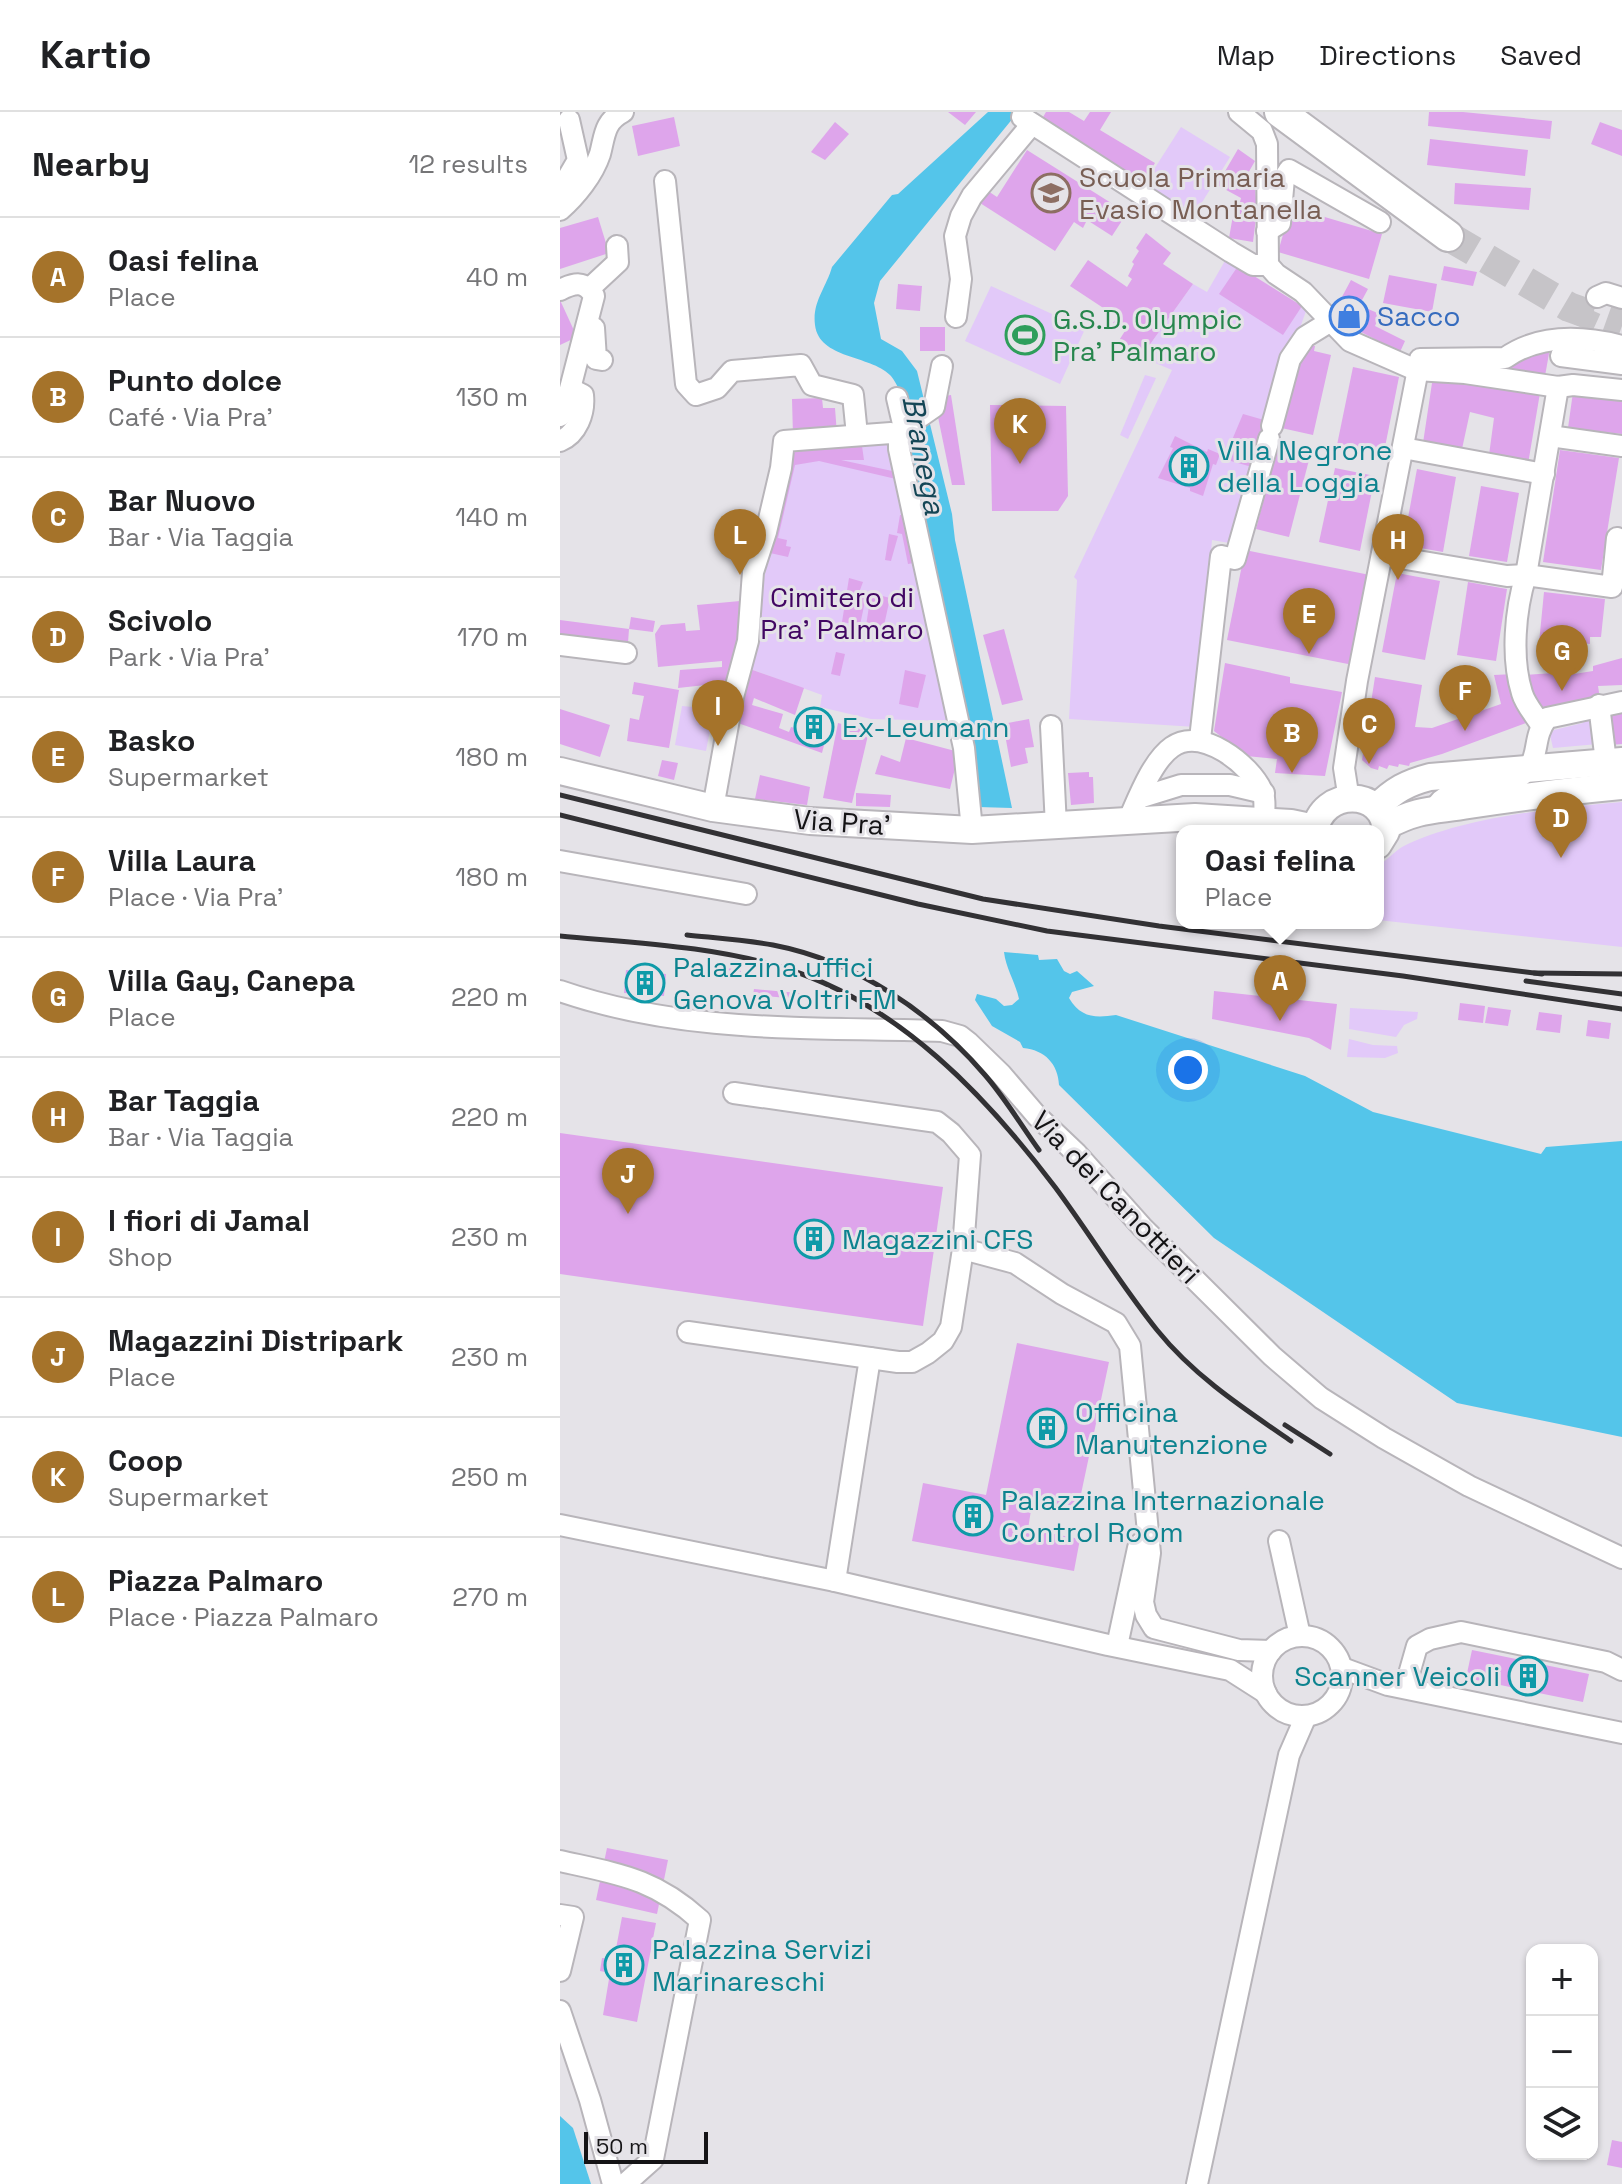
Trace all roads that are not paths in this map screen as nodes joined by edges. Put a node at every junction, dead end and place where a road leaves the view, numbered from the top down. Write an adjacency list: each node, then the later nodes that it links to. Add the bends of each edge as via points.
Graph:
1 (623, 112): 7 (street, via 610,121 585,183)
2 (1239, 112): 9 (street, via 1262,131 1267,144)
3 (1280, 112): 10 (highway)
4 (569, 120): 6 (street, via 578,160)
5 (665, 181): 33 (street, via 686,384 696,395 717,388 732,371 801,365 812,385 853,395)
6 (560, 191)
7 (560, 210)
8 (1380, 222): 9 (street, via 1289,170 1280,223)
9 (1267, 231): 12 (street)
10 (1448, 236)
11 (617, 246): 15 (street, via 618,262)
12 (1268, 265): 17 (street, via 1253,265 1231,252 1027,121 961,216 955,236 961,279); 18 (street)
13 (560, 290): 15 (street, via 583,284)
14 (1597, 297): 16 (street, via 1606,293)
15 (591, 298): 24 (street, via 596,359); 28 (street)
16 (1622, 298)
17 (956, 317)
18 (1331, 321): 23 (street, via 1350,341); 48 (street, via 1305,337 1290,359 1235,559 1222,549)
19 (1583, 328): 21 (street, via 1523,340)
20 (1622, 346): 21 (street, via 1593,338 1539,341)
21 (1516, 350): 23 (street, via 1505,358)
22 (1561, 356): 25 (street)
23 (1419, 358): 27 (street, via 1465,373); 37 (street)
24 (602, 360)
25 (1622, 364)
26 (942, 366): 32 (street, via 934,407)
27 (1558, 387): 29 (street); 34 (street)
28 (571, 389): 31 (street); 35 (street, via 584,401 576,428)
29 (1622, 390)
30 (897, 398): 32 (street)
31 (560, 416)
32 (903, 431): 33 (street); 65 (street)
33 (857, 435): 55 (street, via 784,441 753,572 748,641)
34 (1550, 436): 36 (street); 38 (street)
35 (560, 441)
36 (1622, 446)
37 (1403, 448): 38 (street); 40 (street)
38 (1544, 474): 41 (street)
39 (1617, 538): 41 (street, via 1612,587)
40 (1382, 555): 41 (street); 54 (street, via 1344,768)
41 (1526, 575): 46 (street, via 1515,657 1522,696)
42 (560, 645): 43 (street)
43 (626, 653)
44 (1622, 702): 45 (street)
45 (1599, 705): 46 (street, via 1547,718); 49 (street)
46 (1541, 725): 50 (street)
47 (1051, 726): 64 (street)
48 (1200, 739): 53 (street, via 1223,751); 57 (street, via 1172,746)
49 (1614, 762): 50 (main road)
50 (1529, 764): 56 (street, via 1503,786 1450,794); 62 (main road, via 1407,783 1392,792)
51 (560, 771): 55 (main road, Via Pra')
52 (1622, 786): 56 (main road)
53 (1264, 793): 57 (street, via 1230,785 1181,785); 58 (street)
54 (1349, 800): 60 (main road, via 1324,808); 61 (main road, via 1362,800)
55 (713, 808): 65 (main road, Via Pra', via 810,821)
56 (1435, 809): 63 (main road)
57 (1134, 810): 58 (main road, Via Pra'); 64 (main road, Via Pra')
58 (1264, 821): 59 (main road, Via Pra')
59 (1287, 825)
60 (1316, 825)
61 (1379, 825)
62 (1380, 825)
63 (1382, 825)
64 (1056, 826): 65 (main road, Via Pra')
65 (975, 830)
66 (560, 861): 67 (street)
67 (746, 894)
68 (560, 991): 76 (street, Via dei Canottieri, via 598,1004 700,1023 942,1031 960,1036 1153,1238 1321,1398 1469,1486)
69 (734, 1093): 70 (street, via 937,1122 970,1155)
70 (963, 1249): 72 (street, via 951,1327 943,1341 912,1362); 74 (street, via 1015,1263 1116,1323 1130,1346)
71 (688, 1332): 72 (street)
72 (870, 1358): 77 (street)
73 (560, 1525): 77 (street)
74 (1146, 1536): 79 (street, via 1138,1548); 80 (street, via 1150,1553 1143,1602 1154,1628)
75 (1279, 1541): 78 (street)
76 (1622, 1558)
77 (835, 1581): 79 (street)
78 (1300, 1636): 80 (street, via 1289,1638); 83 (street, via 1325,1642 1334,1651)
79 (1117, 1646): 81 (street)
80 (1267, 1658): 81 (street); 85 (street, via 1262,1671)
81 (1230, 1670): 85 (street)
82 (1622, 1670): 84 (street, via 1606,1662 1461,1632 1417,1646)
83 (1342, 1676): 84 (street); 87 (street, via 1335,1701)
84 (1396, 1686): 88 (street)
85 (1266, 1693): 86 (street)
86 (1283, 1712): 87 (street); 89 (street)
87 (1306, 1716): 89 (street)
88 (1622, 1733)
89 (1289, 1755): 94 (street)
90 (560, 1861): 96 (street, via 639,1879 700,1920 653,2159)
91 (560, 1915): 92 (street, via 573,1917)
92 (560, 1971)
93 (562, 2018): 95 (street)
94 (1199, 2183)
95 (613, 2184)
96 (625, 2184)

